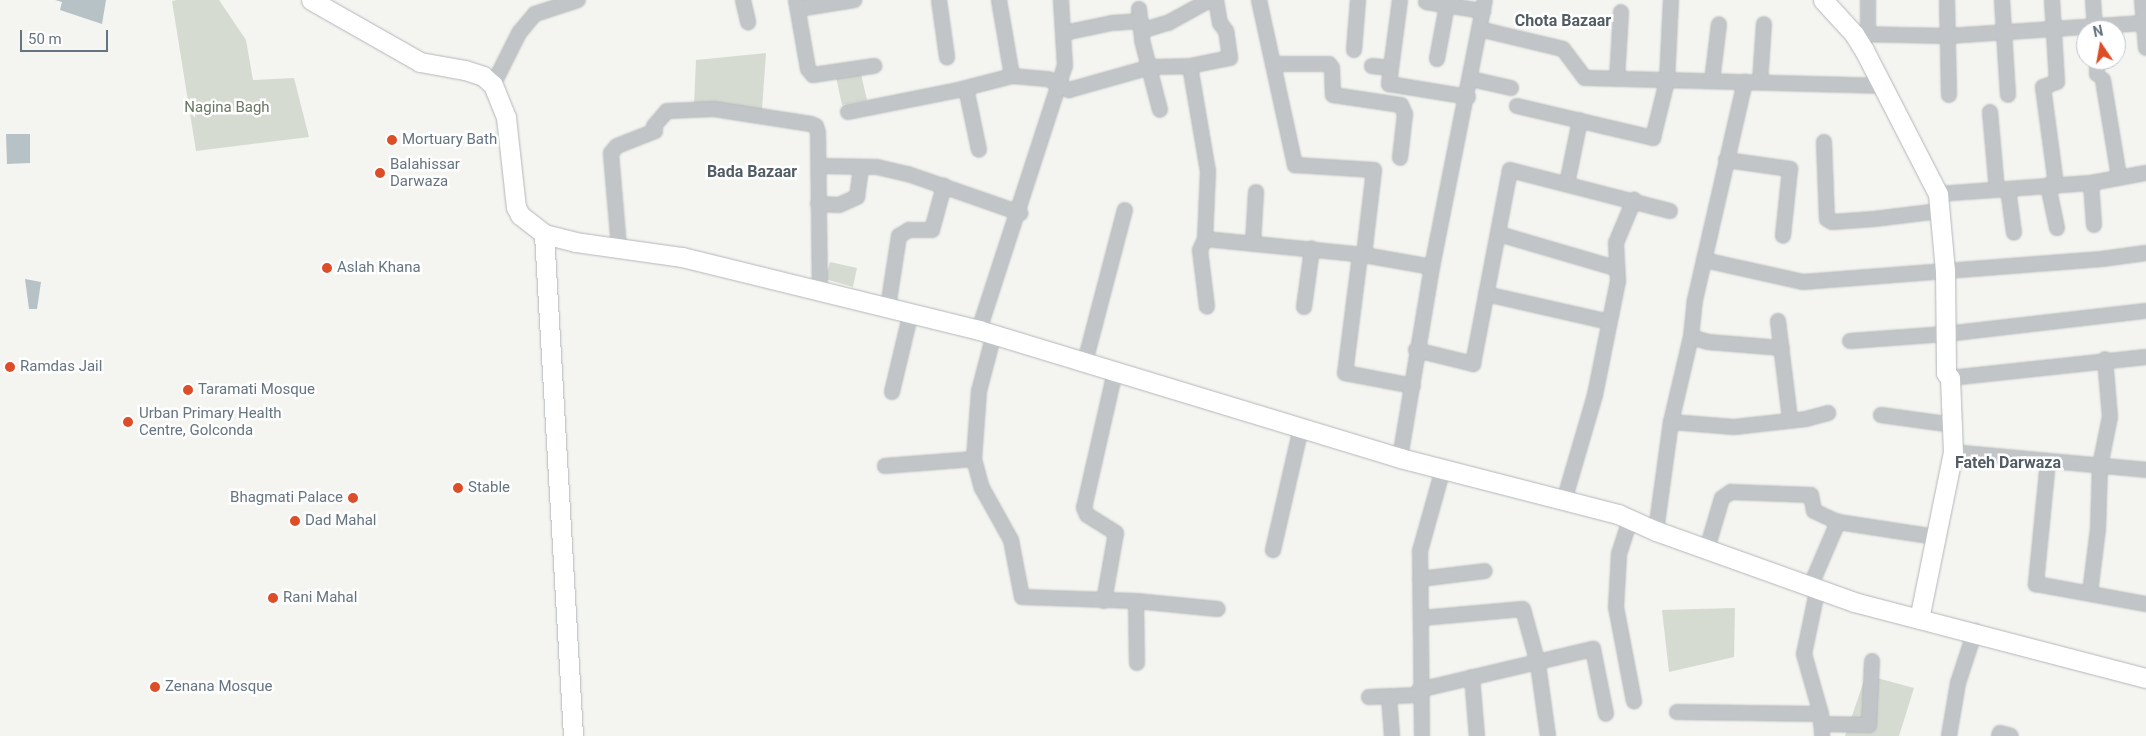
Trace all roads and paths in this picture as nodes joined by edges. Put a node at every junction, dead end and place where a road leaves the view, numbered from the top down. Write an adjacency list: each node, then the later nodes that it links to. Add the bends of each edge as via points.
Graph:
1 (311, 0): 59 (street, via 420,62 465,70 483,76)
2 (578, 0): 59 (street, via 535,14 520,33)
3 (743, 0): 28 (street)
4 (854, 0): 22 (street)
5 (939, 0): 42 (street)
6 (999, 0): 51 (street)
7 (1061, 0): 36 (street)
8 (1210, 0): 27 (street, via 1168,23)
9 (1216, 0): 46 (street, via 1230,58)
10 (1259, 0): 44 (street)
11 (1358, 0): 41 (street)
12 (1400, 0): 49 (street)
13 (1671, 0): 54 (street)
14 (1823, 0): 38 (street)
15 (1868, 0): 38 (street)
16 (1947, 0): 39 (street)
17 (2002, 0): 37 (street)
18 (2052, 0): 33 (street)
19 (2093, 0): 26 (street)
20 (2142, 0): 29 (street)
21 (1426, 2): 23 (street)
22 (797, 5): 45 (street, via 808,69 813,74)
23 (1447, 5): 24 (street); 43 (street)
24 (1484, 6): 34 (street)
25 (1621, 12): 53 (street)
26 (2094, 20)
27 (1140, 21): 36 (street); 48 (street)
28 (748, 22)
29 (2144, 23): 32 (street); 40 (street)
30 (1719, 24): 55 (street)
31 (1764, 24): 57 (street)
32 (2126, 25)
33 (2052, 28): 35 (street); 37 (street); 81 (street, via 2057,82 2043,87)
34 (1479, 29): 52 (street); 53 (street, via 1563,49 1585,78)
35 (2076, 29)
36 (1064, 33): 58 (street, via 1065,66)
37 (2002, 33): 39 (street); 63 (street)
38 (1861, 34): 39 (street); 60 (street)
39 (1948, 36): 65 (street)
40 (2146, 48)
41 (1354, 50)
42 (947, 57)
43 (1437, 58)
44 (1273, 64): 73 (street, via 1329,64 1333,94 1401,105 1405,114); 102 (street, via 1295,165 1374,170)
45 (874, 66)
46 (1190, 66): 48 (street); 97 (street, via 1208,171)
47 (1372, 66): 49 (street)
48 (1151, 67): 58 (street, via 1069,90); 67 (street)
49 (1391, 68): 64 (street, via 1389,84)
50 (2099, 71): 78 (street)
51 (1012, 76): 58 (street); 61 (street)
52 (1471, 79): 62 (street); 64 (street)
53 (1617, 79): 54 (street)
54 (1667, 81): 55 (street); 70 (street, via 1653,138)
55 (1712, 81): 56 (street)
56 (1744, 82): 57 (street); 74 (street)
57 (1760, 82): 60 (street)
58 (1060, 84): 90 (street)
59 (493, 85): 94 (street, via 506,117 516,207 520,215)
60 (1881, 86): 86 (street)
61 (966, 88): 68 (street); 72 (street)
62 (1511, 88)
63 (2008, 95)
64 (1468, 96): 104 (street)
65 (1949, 96)
66 (1518, 106): 70 (street)
67 (1160, 110)
68 (848, 112)
69 (1990, 112): 83 (street)
70 (1580, 120): 80 (street)
71 (1824, 142): 86 (street, via 1827,219 1832,222 1874,219)
72 (979, 150)
73 (1400, 158)
74 (1726, 160): 96 (street, via 1790,169); 103 (street)
75 (819, 166): 76 (street); 87 (street); 99 (street, via 818,133 811,124 714,109 667,111 654,126 655,130 616,146 612,153)
76 (861, 167): 82 (street, via 908,174); 87 (street, via 857,197 839,205)
77 (2146, 173): 78 (street)
78 (2119, 177): 79 (street)
79 (2091, 183): 81 (street); 91 (street)
80 (1567, 184): 85 (street); 95 (street, via 1510,170)
81 (2052, 184): 83 (street); 92 (street)
82 (944, 186): 90 (street); 109 (street, via 932,230 909,230 899,236)
83 (2003, 190): 86 (street); 93 (street)
84 (1256, 192): 98 (street)
85 (1634, 200): 89 (street); 105 (street, via 1616,243)
86 (1939, 203): 106 (street)
87 (818, 204): 107 (street)
88 (1125, 210): 124 (street)
89 (1670, 211)
90 (1020, 212): 116 (street)
91 (2094, 224)
92 (2057, 228)
93 (2014, 233)
94 (544, 234): 99 (street, via 575,242); 173 (street)
95 (1498, 234): 105 (street); 108 (street)
96 (1783, 236)
97 (1205, 239): 98 (street); 110 (street, via 1200,250)
98 (1253, 244): 100 (street)
99 (620, 247): 107 (street, via 682,257)
100 (1312, 249): 102 (street); 111 (street)
101 (2146, 253): 106 (street)
102 (1362, 255): 104 (street); 127 (street, via 1345,373)
103 (1704, 260): 106 (street, via 1803,282); 118 (street)
104 (1432, 267): 121 (street)
105 (1615, 268): 115 (street, via 1618,281)
106 (1945, 271): 117 (street)
107 (820, 290): 109 (street)
108 (1486, 294): 115 (street); 121 (street, via 1473,364)
109 (888, 306): 113 (street)
110 (1207, 307)
111 (1304, 307)
112 (2146, 311): 117 (street)
113 (911, 312): 116 (street); 128 (street)
114 (1778, 321): 120 (street)
115 (1610, 322): 143 (street, via 1595,395)
116 (987, 332): 124 (street); 137 (street)
117 (1946, 334): 119 (street); 126 (street, via 1946,373)
118 (1691, 336): 120 (street, via 1708,342); 132 (street)
119 (1850, 341)
120 (1782, 348): 131 (street)
121 (1416, 350): 127 (street)
122 (2146, 356): 123 (street)
123 (2106, 359): 126 (street); 140 (street, via 2110,417)
124 (1085, 362): 125 (street)
125 (1115, 371): 134 (street); 154 (street, via 1084,508 1087,515 1116,532)
126 (1950, 378): 133 (street)
127 (1413, 386): 136 (street)
128 (892, 392)
129 (1828, 413): 131 (street)
130 (1881, 415): 133 (street)
131 (1790, 419): 132 (street, via 1734,427)
132 (1671, 422): 146 (street)
133 (1953, 424): 135 (street)
134 (1301, 428): 136 (street); 149 (street)
135 (1953, 452): 138 (street); 147 (street)
136 (1400, 458): 141 (street)
137 (974, 459): 139 (street); 154 (street, via 982,488 1010,540 1022,597)
138 (2048, 461): 140 (street); 153 (street, via 2036,584)
139 (885, 466)
140 (2100, 466): 142 (street); 153 (street, via 2098,530)
141 (1443, 469): 143 (street); 151 (street, via 1420,551)
142 (2146, 470)
143 (1564, 501): 144 (street)
144 (1630, 520): 146 (street); 169 (street, via 1619,554 1616,607)
145 (1838, 522): 147 (street); 148 (street, via 1814,511 1811,495 1727,493 1722,498); 152 (street)
146 (1656, 531): 148 (street)
147 (1936, 537): 159 (street)
148 (1707, 549): 152 (street)
149 (1273, 550)
150 (1485, 571): 151 (street)
151 (1420, 579): 158 (street)
152 (1815, 586): 159 (street, via 1854,602); 172 (street, via 1804,654)
153 (2090, 593): 156 (street)
154 (1104, 601): 155 (street)
155 (1136, 602): 157 (street); 162 (street)
156 (2146, 604)
157 (1218, 609)
158 (1422, 618): 163 (street, via 1523,609); 166 (street)
159 (1919, 618): 160 (street)
160 (1975, 630): 165 (street); 178 (street, via 1958,683)
161 (1872, 660): 172 (street, via 1869,725)
162 (1137, 663)
163 (1538, 664): 164 (street); 171 (street, via 1593,649); 177 (street)
164 (1472, 676): 166 (street); 176 (street)
165 (2146, 678)
166 (1419, 692): 167 (street); 175 (street)
167 (1389, 696): 168 (street); 174 (street)
168 (1369, 697)
169 (1634, 701)
170 (1677, 712): 172 (street)
171 (1606, 714)
172 (1821, 725)
173 (573, 736)
174 (1392, 736)
175 (1422, 736)
176 (1477, 736)
177 (1548, 736)
178 (1949, 736)
179 (1999, 736): 180 (street, via 2000,733)
180 (2011, 736)

